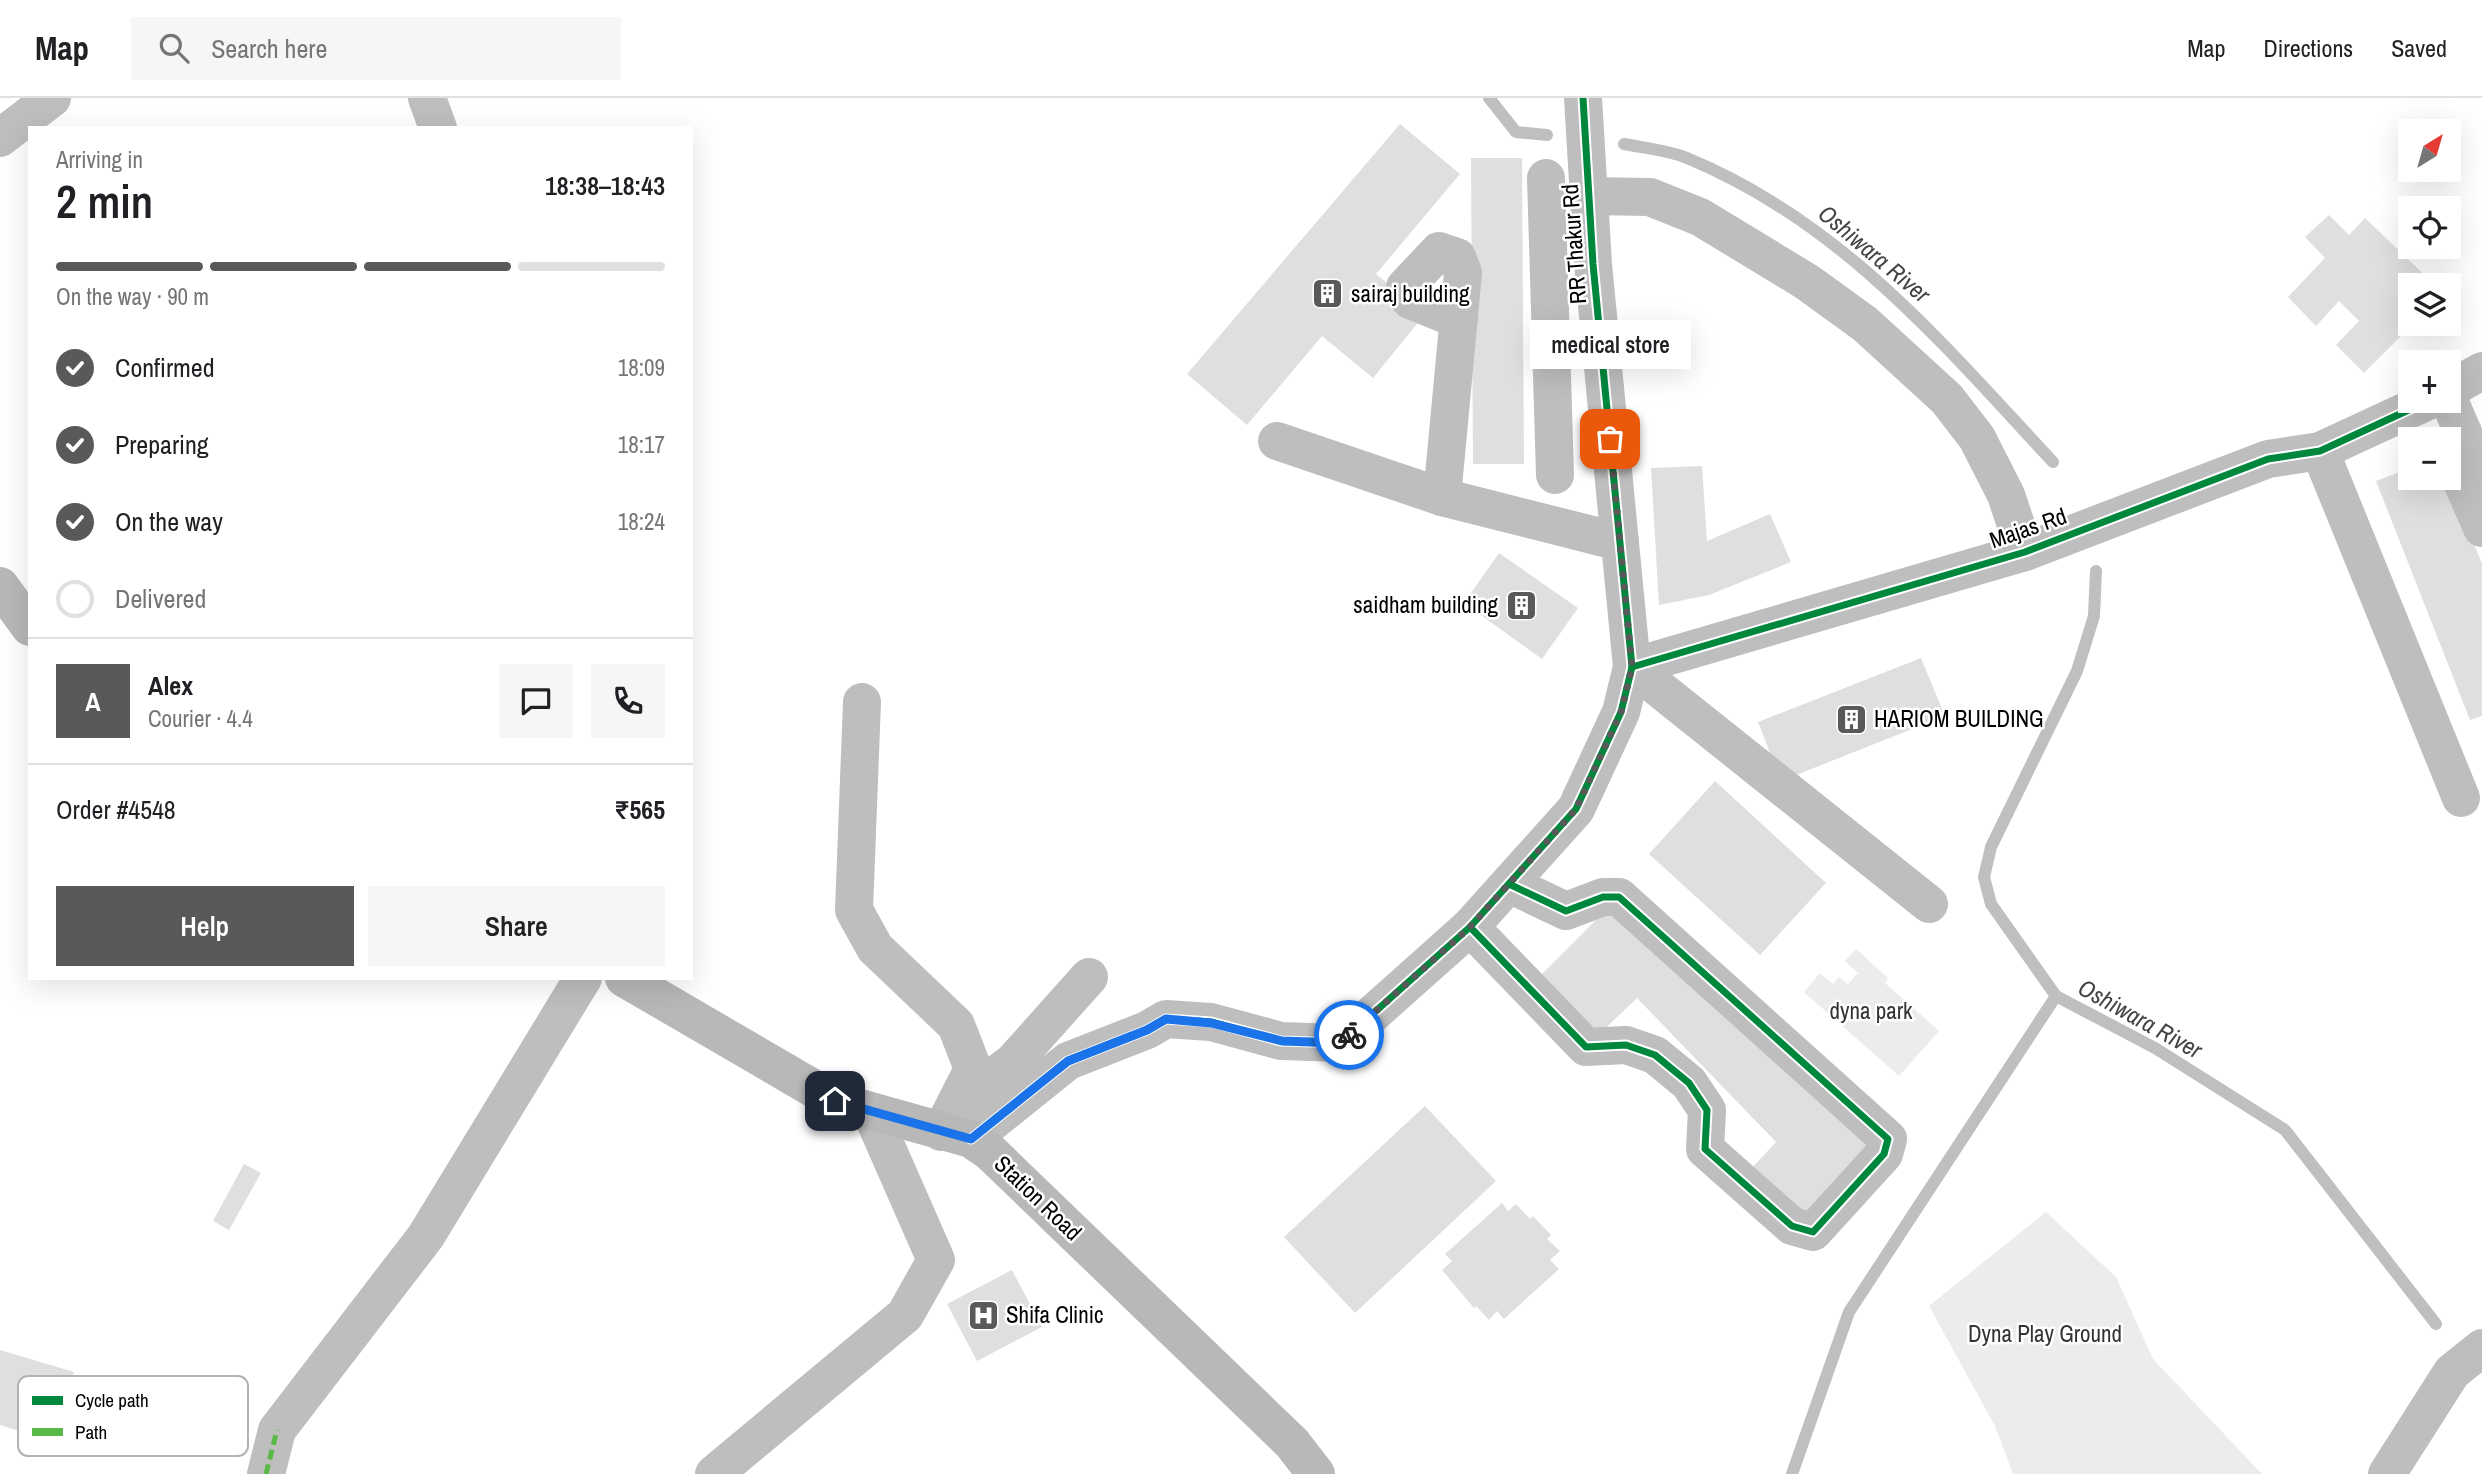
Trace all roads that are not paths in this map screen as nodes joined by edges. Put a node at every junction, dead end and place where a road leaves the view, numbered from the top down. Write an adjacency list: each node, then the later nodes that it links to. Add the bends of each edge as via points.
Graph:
1 (52, 98): 5 (street)
2 (427, 98): 4 (street)
3 (1583, 98): 7 (street, RR Thakur Rd)
4 (437, 126)
5 (0, 138)
6 (1546, 178): 9 (street)
7 (1589, 196): 8 (street, RR Thakur Rd); 25 (street, via 1650,197 1700,217 1807,282 1865,324 1947,399 1978,438 2006,495)
8 (1598, 310): 9 (street); 24 (street, RR Thakur Rd)
9 (1550, 312): 20 (street)
10 (1459, 320): 22 (street)
11 (2482, 371): 12 (street)
12 (2461, 383)
13 (2401, 413): 19 (street, Majas Rd)
14 (2438, 413): 15 (street)
15 (2450, 427)
16 (2461, 440): 21 (street)
17 (1277, 441): 22 (street)
18 (2461, 442): 23 (street)
19 (2320, 451): 25 (street, Majas Rd, via 2268,459); 32 (street)
20 (1555, 475)
21 (2482, 476)
22 (1442, 497): 24 (street)
23 (2482, 528)
24 (1620, 542): 30 (street, RR Thakur Rd)
25 (2025, 552): 30 (street, Majas Rd)
26 (0, 586): 28 (main road)
27 (0, 623): 29 (main road)
28 (28, 625)
29 (28, 628)
30 (1632, 667): 33 (street, RR Thakur Rd, via 1621,712 1576,809); 34 (street)
31 (862, 702): 39 (street, via 854,910 874,948)
32 (2461, 798)
33 (1509, 884): 35 (street, RR Thakur Rd); 35 (street, via 1566,911 1604,897 1619,897 1888,1139 1884,1154 1813,1232 1792,1226 1705,1149 1707,1110 1689,1083 1655,1055 1626,1045 1586,1047)
34 (1929, 904)
35 (1470, 927): 42 (street, RR Thakur Rd, via 1340,1043 1282,1041 1211,1023 1166,1019 1068,1061)
36 (1089, 977): 40 (street)
37 (582, 980): 44 (street, via 426,1236 277,1430)
38 (627, 980): 41 (main road, Station Road, via 835,1101)
39 (956, 1025): 40 (street); 42 (street, via 972,1069)
40 (1013, 1062): 42 (street, via 990,1079)
41 (871, 1112): 42 (main road, Station Road); 45 (street, via 936,1261 905,1315)
42 (957, 1136): 46 (main road, Station Road, via 990,1152 1292,1443)
43 (2482, 1348): 47 (street, via 2452,1372)
44 (266, 1474)
45 (714, 1474)
46 (1315, 1474)
47 (2387, 1474)

